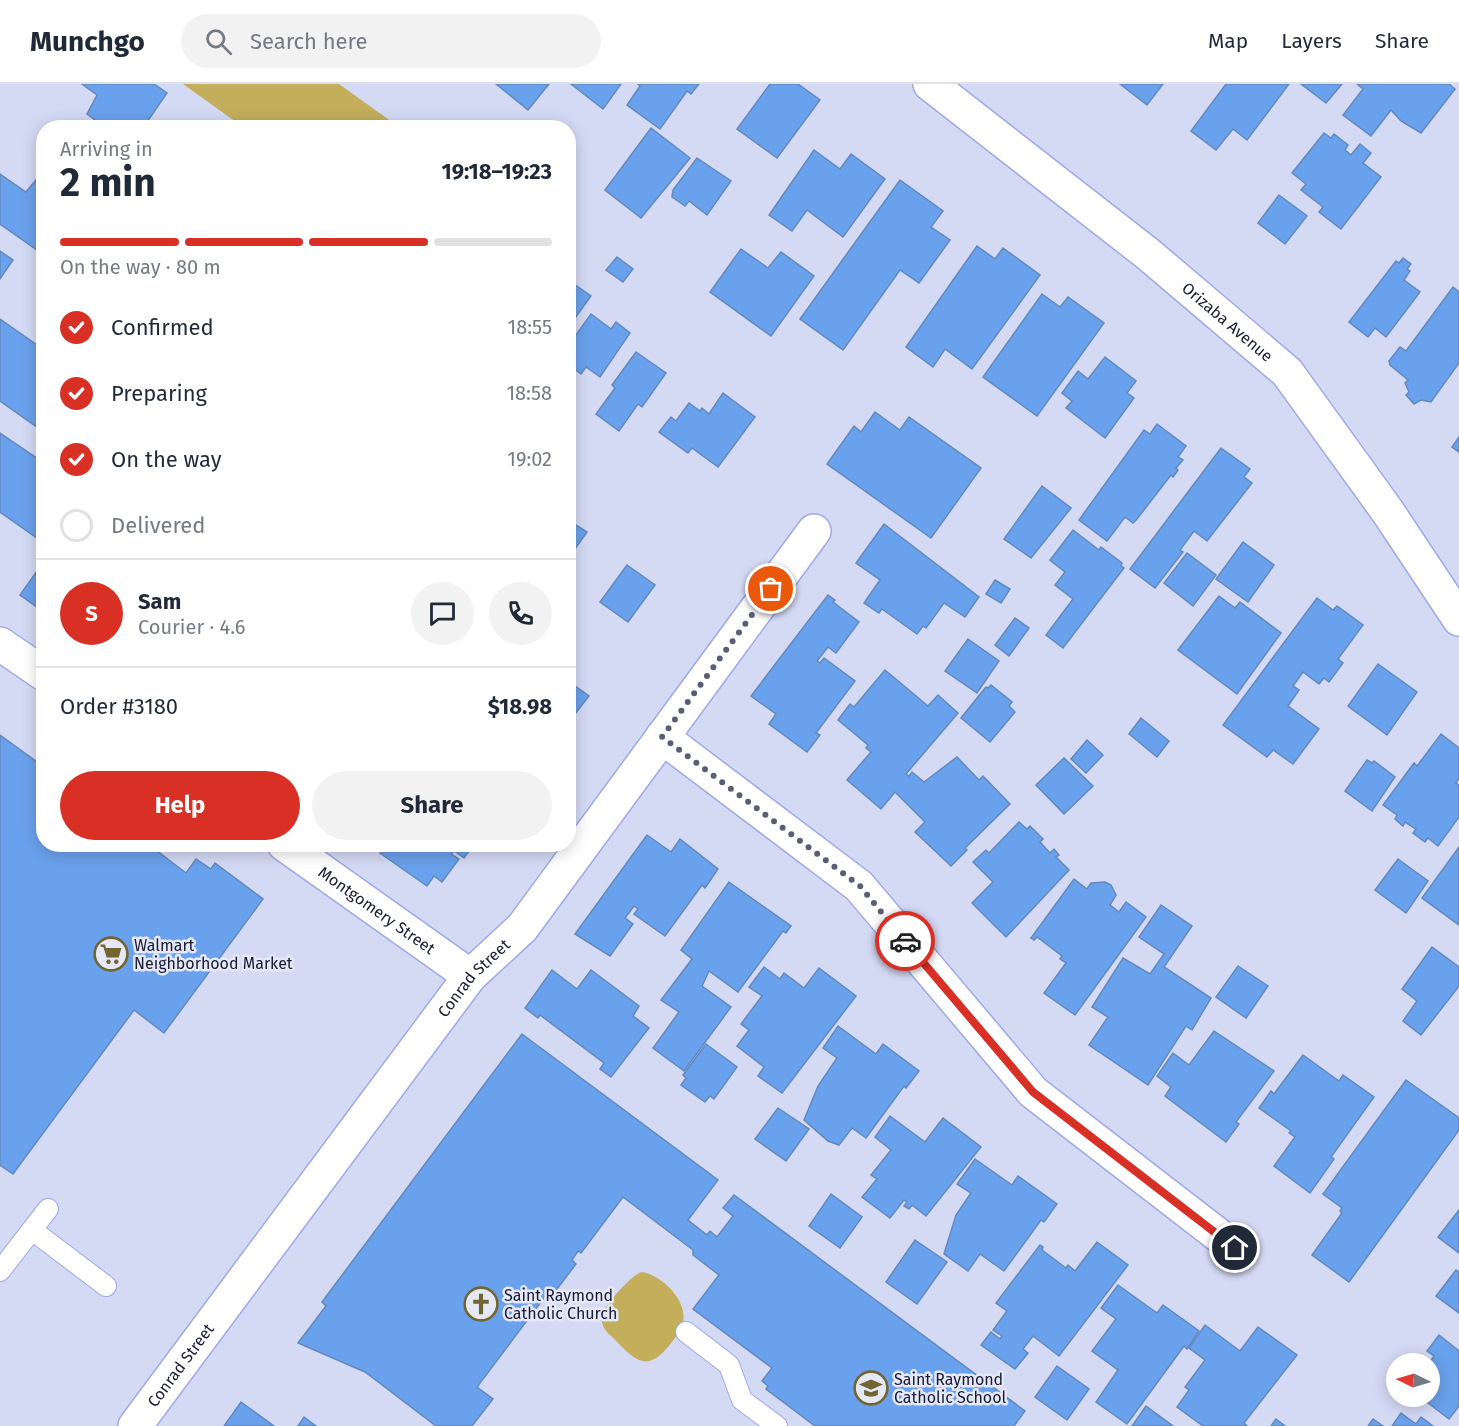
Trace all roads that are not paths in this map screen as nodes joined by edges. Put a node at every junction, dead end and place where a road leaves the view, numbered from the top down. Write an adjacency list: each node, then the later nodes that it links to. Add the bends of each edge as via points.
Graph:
1 (930, 84): 3 (street, Orizaba Avenue, via 1148,254 1287,372 1388,512)
2 (814, 531): 6 (street, Conrad Street)
3 (1459, 620)
4 (0, 644): 5 (street)
5 (36, 669)
6 (662, 737): 8 (street, Conrad Street, via 522,928); 11 (street, via 860,886 1033,1092)
7 (295, 852): 8 (street, Montgomery Street)
8 (470, 976): 15 (street, Conrad Street)
9 (48, 1209): 10 (lane)
10 (32, 1230): 12 (lane); 13 (lane)
11 (1235, 1248)
12 (0, 1271)
13 (106, 1286)
14 (686, 1332): 16 (lane, via 729,1365 742,1400)
15 (135, 1426)
16 (777, 1426)

